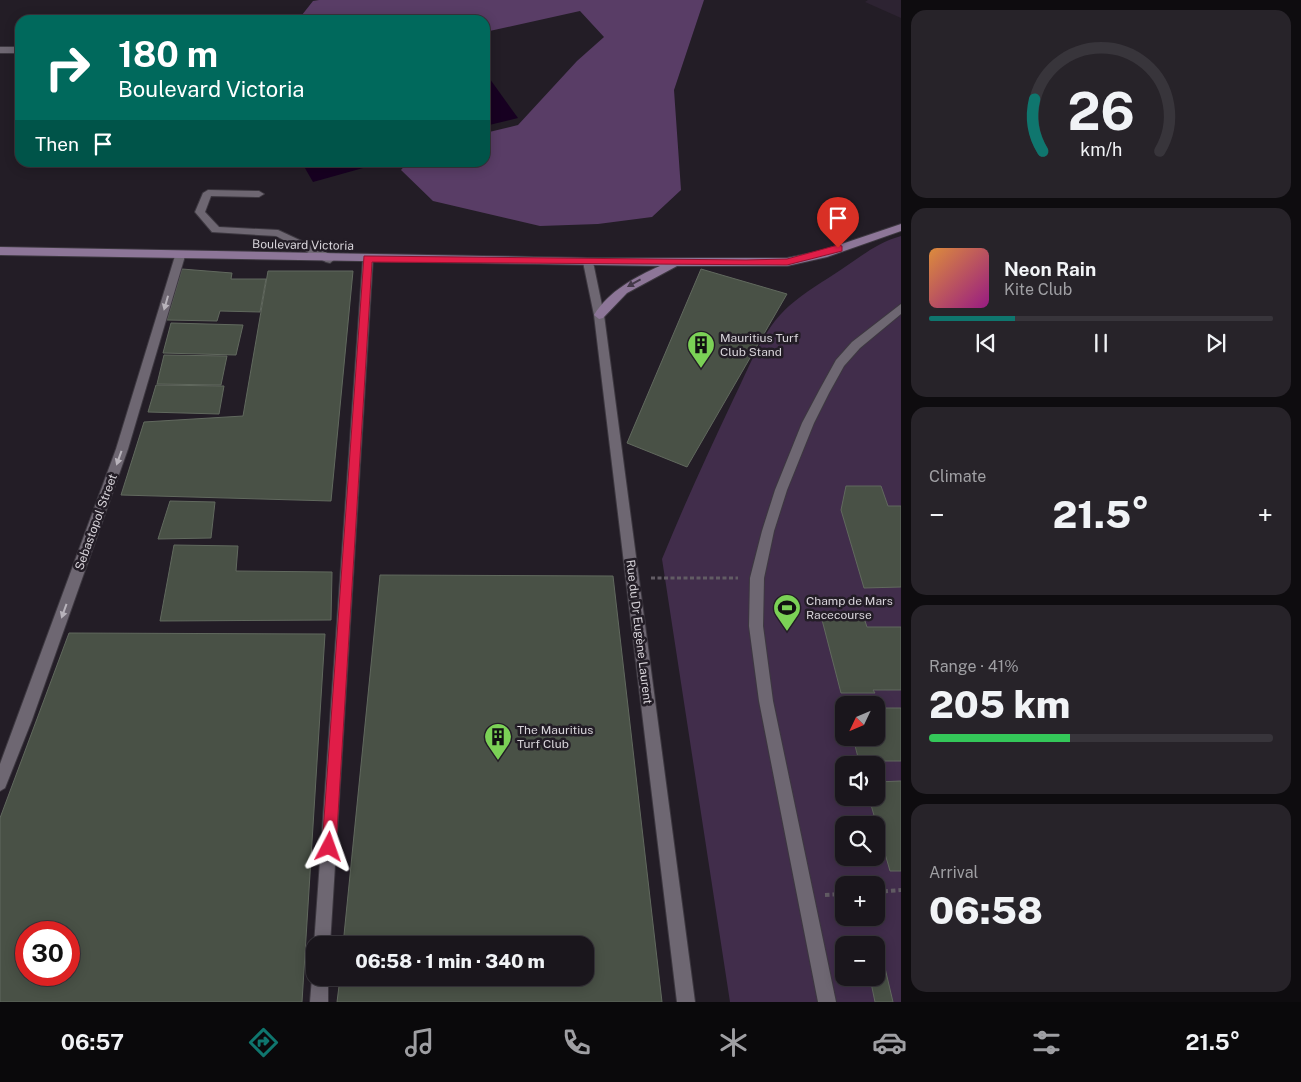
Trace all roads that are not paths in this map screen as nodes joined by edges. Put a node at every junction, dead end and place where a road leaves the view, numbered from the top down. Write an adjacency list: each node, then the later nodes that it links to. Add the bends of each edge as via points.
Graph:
1 (0, 50): 2 (street)
2 (15, 50)
3 (259, 194): 8 (street, via 208,193 200,212 216,230 278,233)
4 (901, 227): 10 (main road, Boulevard Victoria, via 823,254 787,262)
5 (0, 251): 6 (main road, Boulevard Victoria)
6 (180, 256): 8 (main road, Boulevard Victoria); 13 (street, Sebastopol Street, one-way to 13, via 122,449)
7 (368, 258): 8 (main road, Boulevard Victoria); 9 (main road, Boulevard Victoria); 14 (street)
8 (330, 259)
9 (588, 262): 10 (main road, Boulevard Victoria); 12 (street, Rue du Dr Eugène Laurent)
10 (678, 262): 12 (main road, one-way to 12, via 629,285 611,300)
11 (901, 308): 18 (street, via 856,345 840,363 824,392 781,490 757,578 756,626 766,701)
12 (599, 316): 17 (street, Rue du Dr Eugène Laurent)
13 (0, 783)
14 (323, 936)
15 (320, 986): 16 (street)
16 (319, 1002)
17 (686, 1002)
18 (826, 1002)

